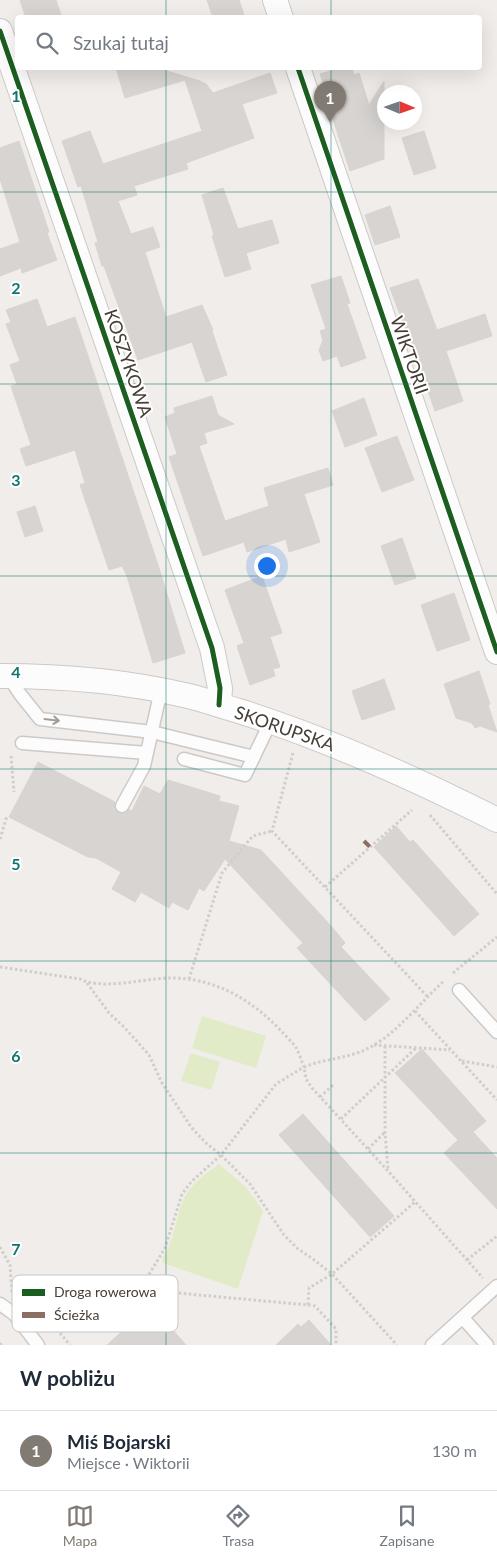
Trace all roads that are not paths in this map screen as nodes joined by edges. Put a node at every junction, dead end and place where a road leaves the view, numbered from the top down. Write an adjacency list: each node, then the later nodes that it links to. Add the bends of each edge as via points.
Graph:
1 (275, 0): 2 (street)
2 (280, 15)
3 (0, 31): 8 (street, KOSZYKOWA, via 212,648)
4 (299, 70): 5 (street, WIKTORII)
5 (497, 652)
6 (4, 676): 7 (street, SKORUPSKA, via 63,677); 10 (lane, one-way to 10, via 40,718)
7 (162, 690): 8 (street, SKORUPSKA); 10 (lane)
8 (220, 706): 9 (street, SKORUPSKA)
9 (272, 721): 13 (lane); 16 (street, SKORUPSKA, via 434,788)
10 (152, 732): 12 (lane); 13 (lane)
11 (22, 743): 12 (lane)
12 (147, 752): 15 (lane, via 139,778)
13 (250, 755): 14 (lane, via 245,775)
14 (184, 758)
15 (122, 806)
16 (497, 820)
17 (459, 990): 18 (lane)
18 (497, 1032)
19 (495, 1288): 22 (lane)
20 (0, 1304): 21 (lane)
21 (12, 1313)
22 (463, 1318): 25 (lane); 26 (lane)
23 (28, 1332): 24 (lane)
24 (38, 1345)
25 (432, 1345)
26 (487, 1345)

